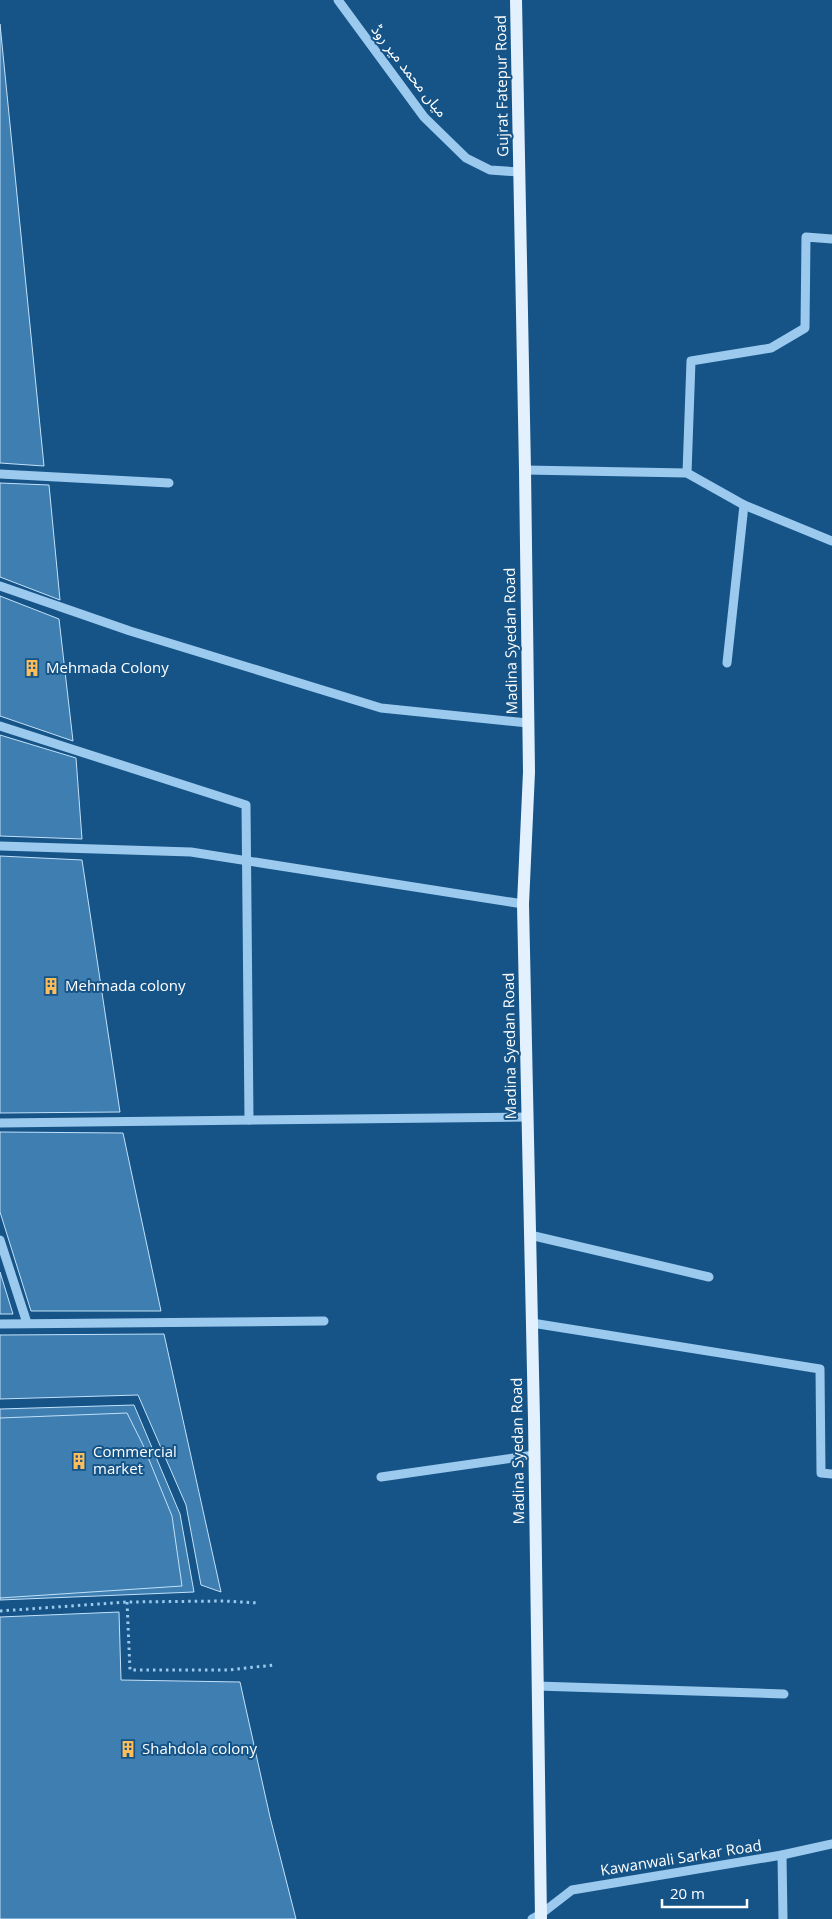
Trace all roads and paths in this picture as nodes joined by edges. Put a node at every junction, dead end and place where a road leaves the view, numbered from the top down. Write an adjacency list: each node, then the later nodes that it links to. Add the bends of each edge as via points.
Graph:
1 (338, 0): 3 (street, میاں محمد میر روڈ, via 424,118 466,158 490,170)
2 (516, 0): 3 (main road, Gujrat Fatepur Road)
3 (519, 172): 5 (main road, Madina Syedan Road)
4 (832, 239): 6 (street, via 806,237 804,328 771,348 691,361)
5 (525, 470): 6 (street); 13 (main road, Madina Syedan Road)
6 (687, 473): 9 (street)
7 (0, 474): 8 (street)
8 (169, 483)
9 (744, 505): 10 (street); 12 (street)
10 (832, 541)
11 (0, 586): 13 (street, via 130,631 381,708)
12 (727, 663)
13 (528, 723): 17 (main road, Madina Syedan Road)
14 (0, 726): 16 (street, via 246,805)
15 (0, 846): 16 (street, via 191,852)
16 (246, 861): 17 (street); 19 (street)
17 (523, 904): 18 (main road, Madina Syedan Road)
18 (528, 1117): 19 (street); 21 (main road, Madina Syedan Road)
19 (249, 1120): 20 (street)
20 (0, 1123)
21 (530, 1235): 23 (street); 25 (main road, Madina Syedan Road)
22 (0, 1240): 26 (street)
23 (709, 1277)
24 (324, 1321): 26 (street)
25 (532, 1322): 28 (main road, Madina Syedan Road); 29 (street, via 820,1369 821,1473)
26 (27, 1323): 27 (street)
27 (0, 1324)
28 (534, 1455): 30 (street); 35 (main road, Madina Syedan Road)
29 (832, 1474)
30 (381, 1477)
31 (127, 1602): 32 (path); 33 (path); 34 (path, via 130,1670 228,1670)
32 (258, 1602)
33 (0, 1611)
34 (274, 1666)
35 (537, 1686): 36 (street); 39 (main road, Madina Syedan Road)
36 (784, 1694)
37 (832, 1844): 38 (street, Kawanwali Sarkar Road)
38 (782, 1855): 39 (street, Kawanwali Sarkar Road, via 572,1890); 40 (street)
39 (538, 1917)
40 (783, 1919)

